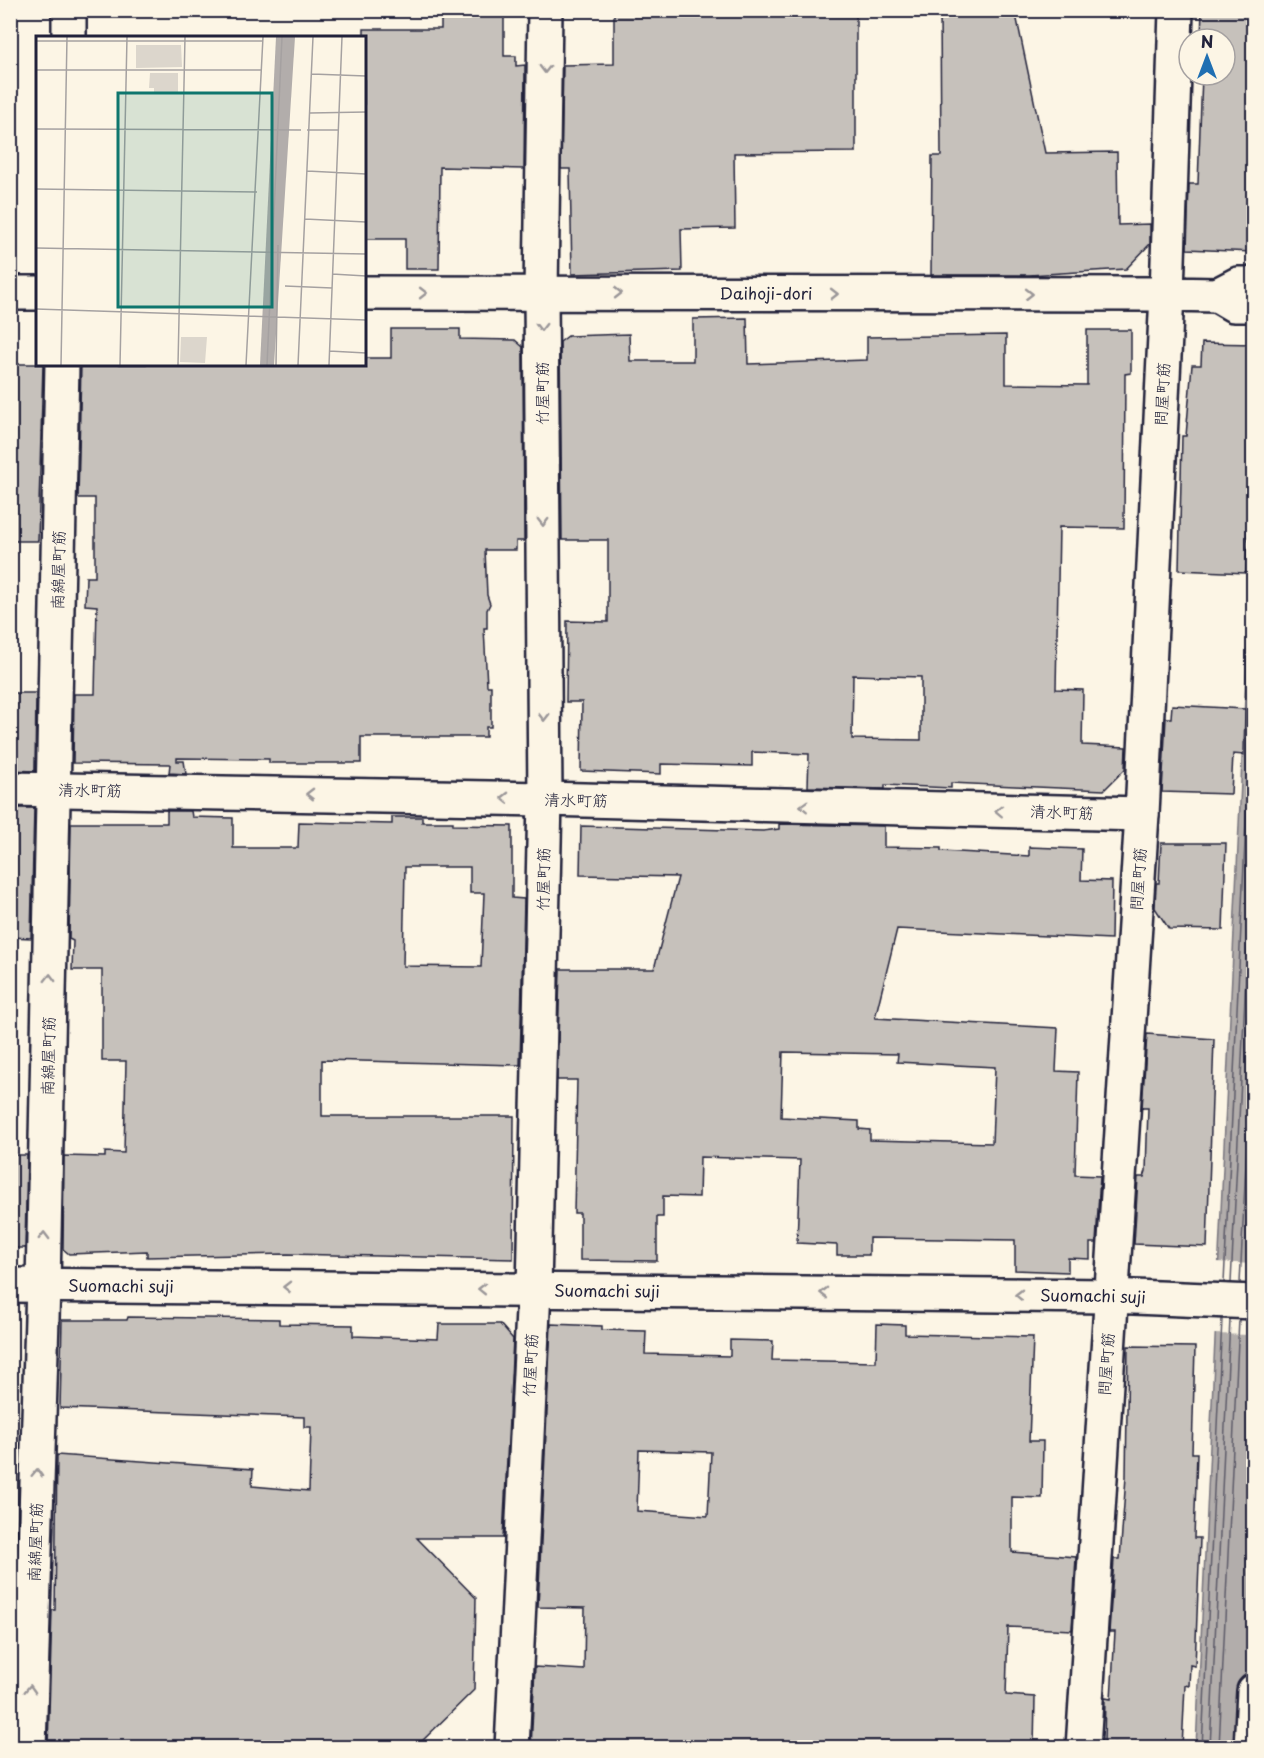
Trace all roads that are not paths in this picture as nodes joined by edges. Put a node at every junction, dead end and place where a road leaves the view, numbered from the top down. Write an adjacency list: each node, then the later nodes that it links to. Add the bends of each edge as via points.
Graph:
1 (69, 10): 4 (main road)
2 (545, 10): 9 (main road, 竹屋町筋, one-way to 9)
3 (1176, 10): 10 (main road, 問屋町筋)
4 (69, 36)
5 (1254, 284): 11 (main road, via 1238,284)
6 (10, 293): 7 (main road)
7 (36, 293)
8 (366, 293): 9 (main road, Daihoji-dori, one-way to 9)
9 (541, 293): 10 (main road, Daihoji-dori, one-way to 10); 16 (main road, 竹屋町筋, one-way to 16)
10 (1167, 294): 11 (main road, Daihoji-dori); 17 (main road, 問屋町筋)
11 (1218, 295): 12 (main road, via 1234,305)
12 (1254, 305)
13 (62, 366): 15 (main road, 南綿屋町筋)
14 (10, 789): 15 (main road, 清水町筋)
15 (53, 790): 16 (main road, 清水町筋, one-way to 15); 19 (main road, 南綿屋町筋, one-way to 15)
16 (545, 799): 17 (main road, 清水町筋, one-way to 16); 20 (main road, 竹屋町筋)
17 (1142, 814): 21 (main road, 問屋町筋)
18 (10, 1285): 19 (main road, Suomachi suji)
19 (43, 1285): 20 (main road, Suomachi suji, one-way to 19); 24 (main road, 南綿屋町筋, one-way to 19)
20 (534, 1290): 21 (main road, Suomachi suji, one-way to 20); 25 (main road, 竹屋町筋)
21 (1110, 1296): 22 (main road, Suomachi suji); 26 (main road, 問屋町筋)
22 (1254, 1302)
23 (1254, 1691): 27 (main road)
24 (28, 1748)
25 (512, 1748)
26 (1083, 1748)
27 (1251, 1748)

